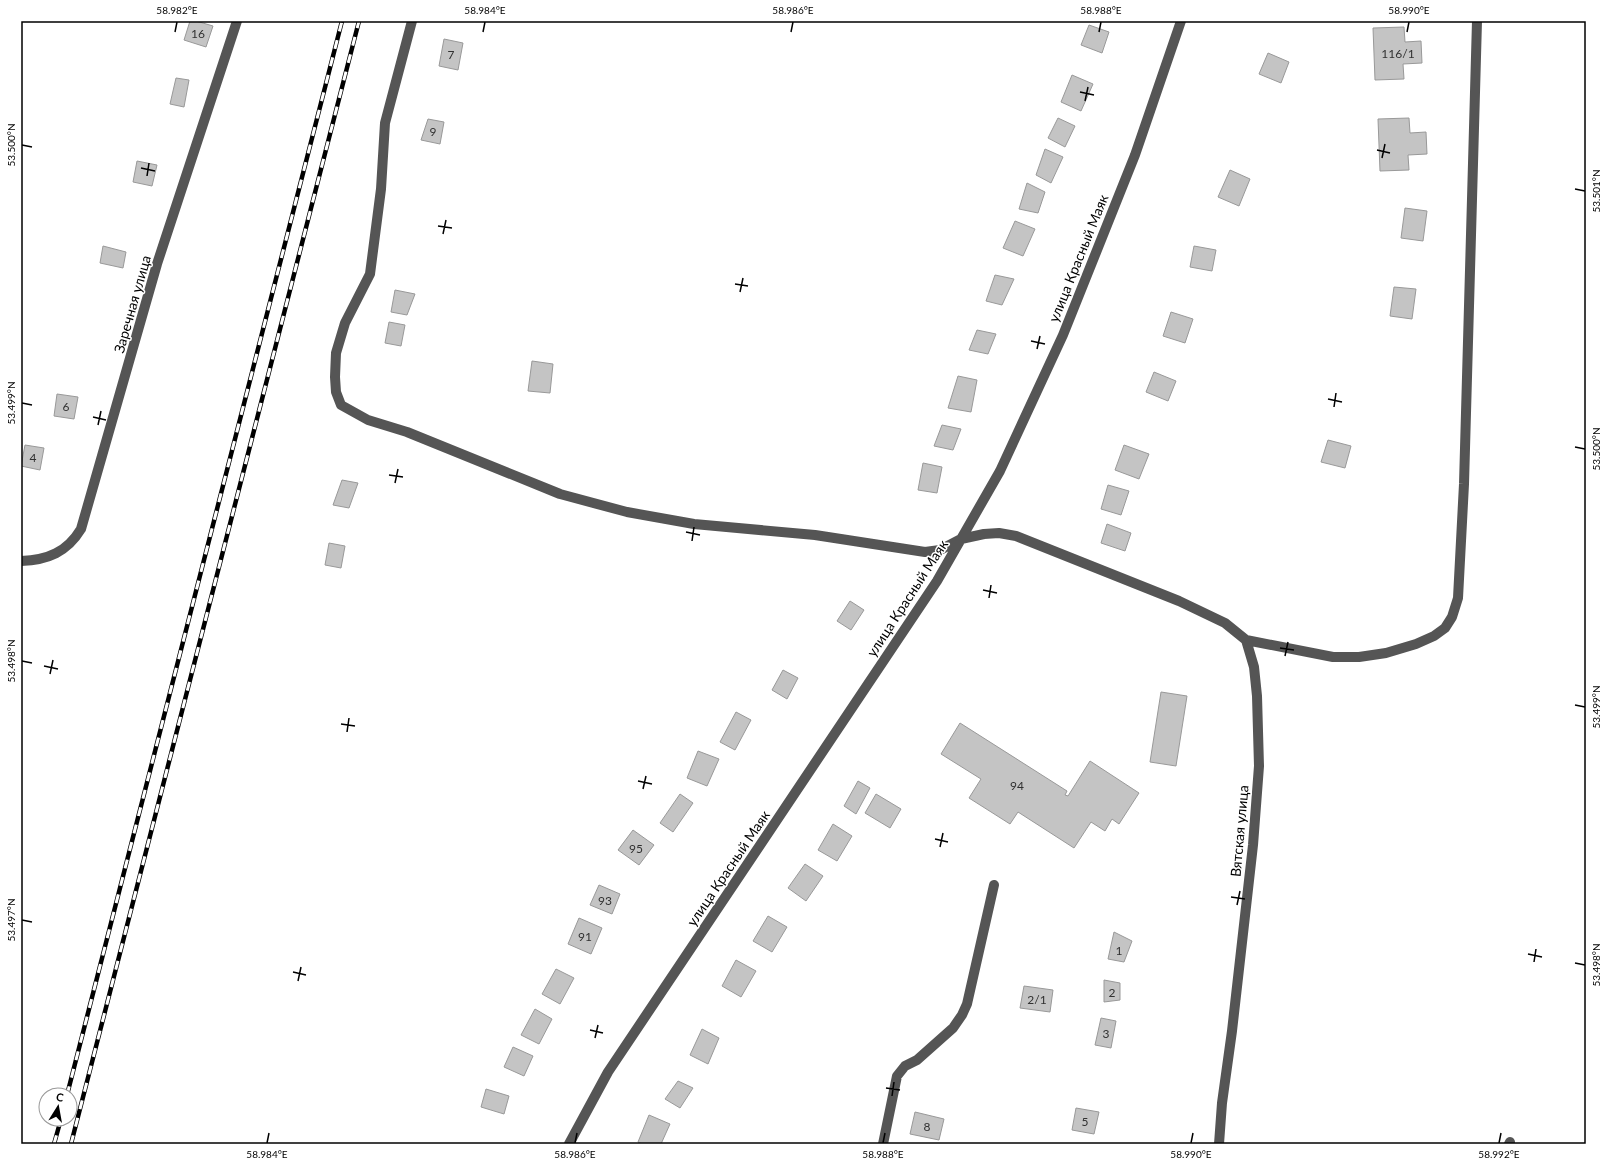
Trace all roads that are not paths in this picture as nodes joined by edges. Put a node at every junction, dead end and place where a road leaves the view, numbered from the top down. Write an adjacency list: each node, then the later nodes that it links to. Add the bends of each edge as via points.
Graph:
1 (237, 21): 6 (street, Заречная улица, via 157,264 81,529 61,552)
2 (412, 21): 5 (street, via 385,122 381,189 370,274 345,323 336,354 336,392 341,405 368,420 407,432 560,494 627,512 694,524 815,535 925,552 940,550)
3 (1181, 21): 5 (street, улица Красный Маяк, via 1136,155 1062,335 1000,471)
4 (1477, 21): 7 (street, via 1464,484 1458,598 1452,617 1440,632 1416,644 1386,653 1359,657 1333,657)
5 (961, 539): 7 (street, via 999,533 1016,536 1179,601 1225,623); 9 (street, улица Красный Маяк, via 937,581 608,1072)
6 (21, 560)
7 (1246, 640): 11 (street, Вятская улица, via 1254,667 1258,696 1259,766 1253,845)
8 (994, 885): 10 (street, via 967,1004 953,1028 917,1060 900,1070)
9 (569, 1144)
10 (883, 1144)
11 (1219, 1144)

